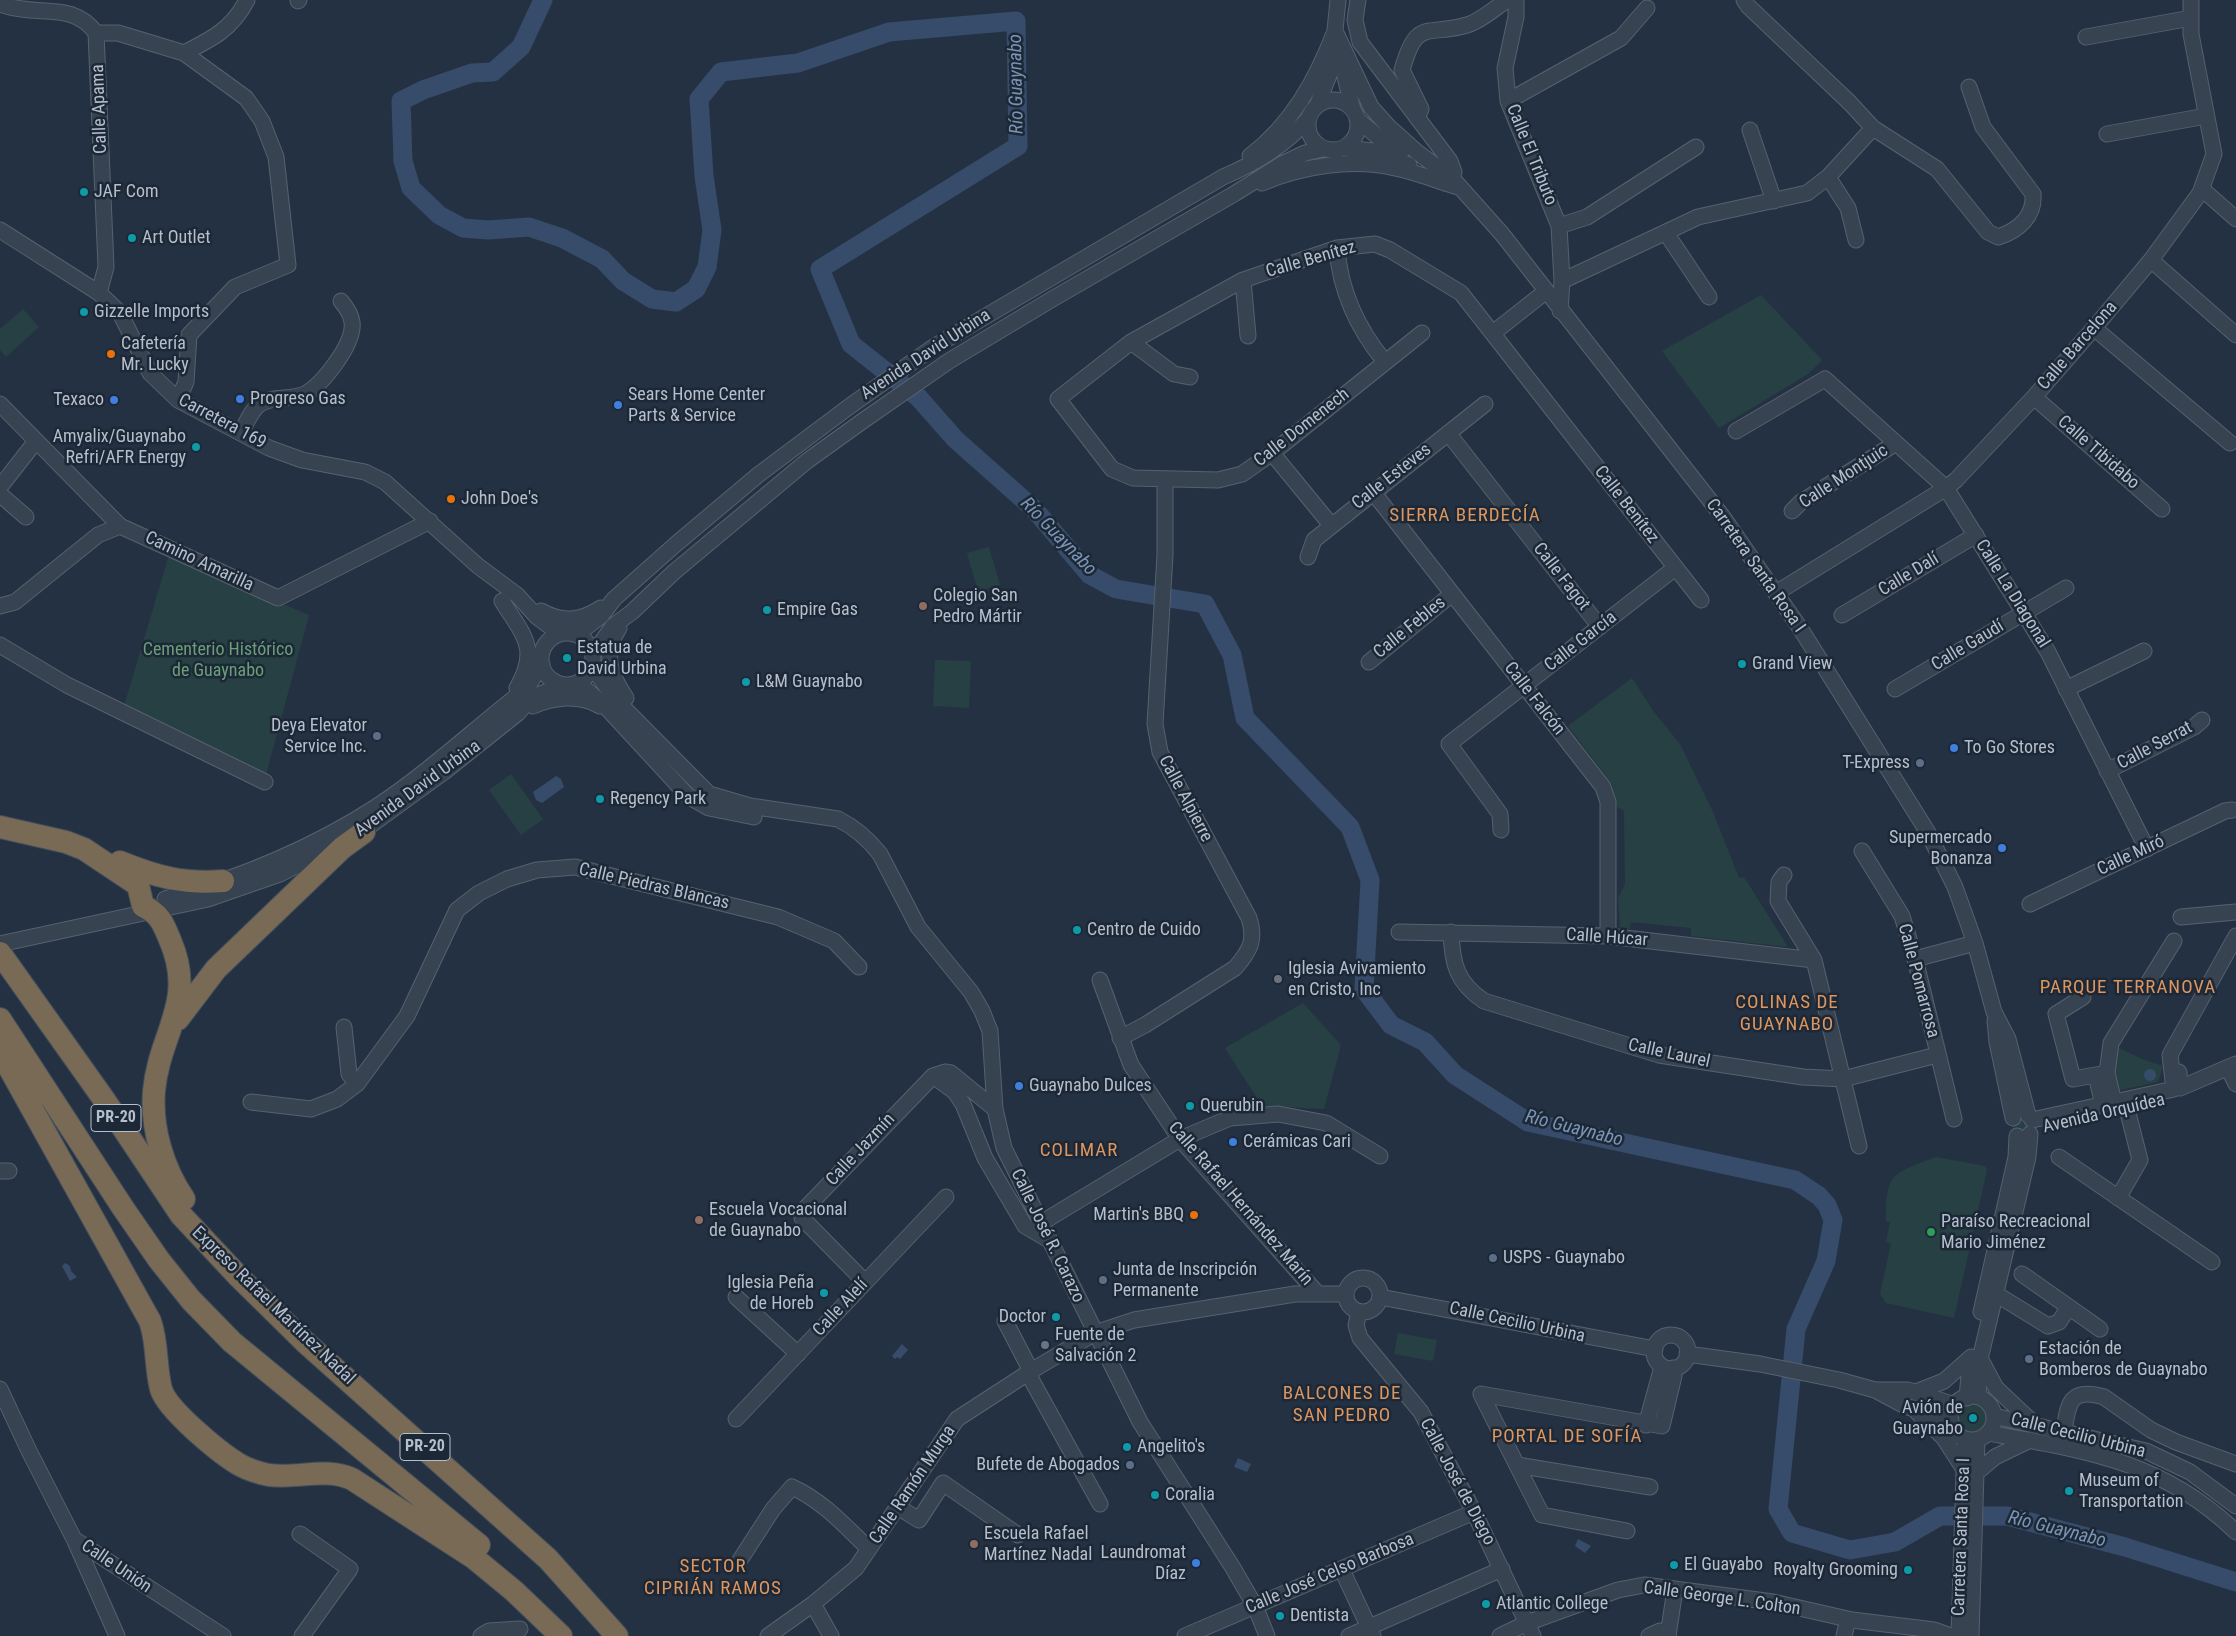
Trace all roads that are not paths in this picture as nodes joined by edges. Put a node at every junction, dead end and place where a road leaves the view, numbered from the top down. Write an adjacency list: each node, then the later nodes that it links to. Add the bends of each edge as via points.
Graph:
1 (247, 0): 15 (street, via 238,17 214,38)
2 (1338, 0): 12 (street)
3 (1358, 0): 21 (street, via 1355,20 1360,42)
4 (1507, 0): 21 (street, via 1469,24 1425,31 1409,46 1402,70 1421,109)
5 (1516, 0): 17 (street, Calle El Tributo, via 1516,16 1505,68)
6 (1744, 0): 22 (street)
7 (2192, 0): 11 (street, Calle Barcelona)
8 (0, 4): 9 (street)
9 (20, 4): 13 (street, via 76,11 89,20)
10 (1648, 8): 17 (street, via 1621,38)
11 (2191, 18): 14 (street); 20 (street, Calle Barcelona)
12 (1335, 31): 18 (street, Avenida David Urbina, via 1331,70); 19 (street); 28 (street, via 1313,82 1286,122); 30 (street, Carretera Santa Rosa I, via 1371,107 1416,152)
13 (96, 33): 15 (street, via 118,33); 44 (street, Calle Apama, via 106,267)
14 (2086, 37)
15 (184, 53): 57 (street, via 246,98 262,121 276,157 288,265 235,287 189,336 186,382)
16 (1969, 87): 22 (street, via 1983,127 2032,194 2034,206 2028,218 2008,234 1998,237 1988,232 1937,169)
17 (1508, 101): 35 (street, Calle El Tributo)
18 (1312, 113): 19 (street, via 1325,101 1336,100 1345,103); 26 (street, via 1309,134 1314,143); 28 (street, Avenida David Urbina, via 1296,134 1260,160)
19 (1355, 114): 27 (street, via 1358,129 1354,139); 30 (street, Carretera Santa Rosa I, via 1384,142)
20 (2206, 116): 24 (street); 31 (street, Calle Barcelona, via 2214,154)
21 (1418, 118): 30 (street, via 1450,161)
22 (1873, 128): 29 (street)
23 (1750, 130): 33 (street)
24 (2106, 134)
25 (1696, 147): 35 (street, via 1587,217)
26 (1323, 148): 27 (street); 32 (street, Avenida David Urbina, via 1292,159)
27 (1343, 148): 30 (street, Carretera Santa Rosa I, via 1385,154)
28 (1223, 177): 86 (street, Avenida David Urbina, via 935,346 758,475)
29 (1828, 177): 33 (street, via 1807,193); 38 (street, via 1848,208)
30 (1456, 183): 32 (street, via 1395,168 1356,165 1311,168); 43 (street, Carretera Santa Rosa I, via 1502,234)
31 (2202, 189): 34 (street); 40 (street, Calle Barcelona)
32 (1234, 194): 90 (street, Avenida David Urbina, via 949,362 864,420 758,501)
33 (1774, 201): 37 (street, via 1698,217)
34 (2236, 219)
35 (1559, 226): 42 (street, Calle El Tributo)
36 (0, 230): 44 (street, Carretera 169)
37 (1666, 233): 42 (street); 45 (street)
38 (1856, 240)
39 (1337, 248): 41 (street, Calle Benítez); 50 (street, Calle Benítez, via 1366,244 1390,250 1461,293); 54 (street, via 1338,269 1354,317 1368,342)
40 (2151, 260): 48 (street, Calle Barcelona); 51 (street)
41 (1242, 280): 52 (street); 53 (street, Calle Benítez)
42 (1562, 281): 47 (street, Calle El Tributo)
43 (1546, 292): 47 (street, Carretera Santa Rosa I); 50 (street)
44 (99, 293): 57 (street, Carretera 169, via 120,313 150,373)
45 (1709, 297)
46 (341, 302): 61 (street, via 352,323 347,343 332,367 315,387 304,394 261,403)
47 (1560, 311): 83 (street, Carretera Santa Rosa I, via 1723,517)
48 (2094, 328): 56 (street, Calle Barcelona); 65 (street)
49 (1422, 333): 54 (street, Calle Domenech)
50 (1492, 333): 81 (street, Calle Benítez)
51 (2236, 335)
52 (1248, 336)
53 (1131, 342): 55 (street, via 1174,374); 67 (street, Calle Benítez, via 1058,399 1112,469 1133,478)
54 (1385, 362): 66 (street, Calle Domenech)
55 (1190, 377)
56 (2034, 397): 69 (street, Calle Barcelona); 72 (street, Calle Tibidabo)
57 (178, 400): 61 (street, Carretera 169)
58 (0, 404): 63 (street, Camino Amarilla)
59 (1485, 404): 62 (street, Calle Esteves)
60 (1736, 431): 64 (street, Calle La Diagonal, via 1824,379)
61 (241, 433): 75 (street, Carretera 169, via 302,460 366,472 386,482)
62 (1448, 433): 70 (street, Calle Esteves); 93 (street, Calle Fagot)
63 (36, 441): 68 (street); 76 (street, Camino Amarilla)
64 (1896, 443): 69 (street, Calle La Diagonal); 73 (street, Calle Montjuic, via 1801,502)
65 (2230, 443)
66 (1272, 453): 67 (street, Calle Domenech, via 1242,474 1218,480); 77 (street)
67 (1165, 480): 144 (street, Calle Alpierre, via 1155,724 1160,752 1249,918 1253,933 1245,957 1235,968)
68 (0, 486)
69 (1946, 488): 78 (street, Calle La Diagonal); 83 (street, Calle Barcelona)
70 (1373, 492): 77 (street, Calle Esteves); 84 (street, Calle Falcón)
71 (0, 497): 74 (street)
72 (2162, 509)
73 (1792, 511)
74 (26, 517)
75 (430, 521): 76 (street, Camino Amarilla, via 278,598); 80 (street, Carretera 169)
76 (120, 526): 89 (street, via 98,535 15,602)
77 (1331, 526): 79 (street, Calle Esteves, via 1314,540)
78 (1976, 535): 91 (street, Calle La Diagonal); 92 (street, Calle Dalí)
79 (1308, 557)
80 (478, 566): 85 (street, Carretera 169); 88 (street, Carretera 169)
81 (1675, 568): 87 (street, Calle Benítez); 93 (street, Calle García)
82 (2066, 588): 91 (street, Calle Gaudí)
83 (1776, 592): 132 (street, Carretera Santa Rosa I, via 1927,830 1955,887)
84 (1452, 594): 99 (street, Calle Febles); 101 (street, Calle Falcón)
85 (517, 595): 86 (street, via 550,616 568,620 589,615); 94 (street, Carretera 169, via 537,617)
86 (614, 600): 94 (street, Avenida David Urbina, via 588,627)
87 (1701, 600)
88 (502, 601): 97 (street, Carretera 169, via 534,639); 104 (street, via 529,651 524,675)
89 (0, 606)
90 (632, 612): 98 (street, Avenida David Urbina, via 613,626); 108 (street, via 615,634 608,660 612,676)
91 (2024, 612): 102 (street, Calle Gaudí); 103 (street, Calle La Diagonal)
92 (1842, 616)
93 (1600, 627): 101 (street, Calle García)
94 (567, 634): 97 (street, via 550,640); 98 (street, via 585,640)
95 (0, 645): 110 (street, via 67,685)
96 (2144, 651): 103 (street)
97 (542, 659): 100 (street, via 550,678); 104 (street, Avenida David Urbina, via 525,688)
98 (593, 659): 100 (street, via 588,675); 108 (street, Calle José R. Carazo, via 607,688)
99 (1369, 662)
100 (569, 684): 105 (street, Avenida David Urbina, via 537,694); 106 (street, Calle José R. Carazo, via 593,694)
101 (1524, 686): 113 (street, Calle García, via 1449,744 1500,814); 129 (street, Calle Falcón, via 1603,787 1608,802)
102 (1895, 689)
103 (2066, 689): 109 (street, Calle La Diagonal)
104 (502, 708): 120 (street, Avenida David Urbina, via 376,807 305,848)
105 (518, 713): 106 (street, via 544,702 571,698 592,702); 114 (street, Avenida David Urbina)
106 (613, 714): 115 (street, Calle José R. Carazo, via 682,790 700,804 749,816)
107 (2202, 720): 109 (street, Calle Serrat)
108 (642, 726): 115 (street, Calle José R. Carazo, via 709,794 750,806 838,820)
109 (2107, 771): 117 (street, Calle La Diagonal)
110 (265, 782)
111 (2232, 810): 117 (street, Calle Miró)
112 (0, 827): 116 (highway)
113 (1501, 830)
114 (364, 832): 122 (street, Avenida David Urbina, via 253,884 208,899); 143 (highway, via 342,848 216,970)
115 (858, 833): 155 (street, Calle José R. Carazo, via 880,854 918,927 971,992 982,1011 990,1031)
116 (84, 849): 120 (highway, via 175,881); 122 (highway, via 138,885)
117 (2147, 849): 121 (street, Calle Miró)
118 (1862, 851): 136 (street, Calle Pomarrosa, via 1902,916)
119 (1784, 875): 137 (street, via 1779,882 1778,900)
120 (223, 881): 122 (street, Avenida David Urbina)
121 (2030, 904)
122 (149, 909): 125 (street, Avenida David Urbina); 143 (highway, via 165,928 180,967 181,983)
123 (2236, 912): 124 (street)
124 (2181, 917)
125 (42, 932): 128 (street, Avenida David Urbina); 133 (street, Avenida David Urbina)
126 (1399, 932): 127 (street, Calle Húcar)
127 (1451, 932): 129 (street, Calle Húcar); 150 (street, Calle Laurel, via 1452,958 1466,986 1484,1001 1499,1007 1659,1055 1803,1077)
128 (0, 936)
129 (1608, 936): 137 (street, Calle Húcar)
130 (2236, 936): 152 (street, via 2170,1055)
131 (2174, 941): 148 (street, via 2111,1042)
132 (1975, 943): 136 (street); 157 (street, Carretera Santa Rosa I, via 1994,1012 1997,1042)
133 (0, 944)
134 (2236, 951): 152 (street, via 2180,1055)
135 (0, 954): 168 (highway, Expreso Rafael Martínez Nadal / PR-20, via 103,1098 181,1215)
136 (1915, 959): 146 (street, Calle Pomarrosa)
137 (1814, 960): 150 (street)
138 (859, 967): 151 (street, Calle Piedras Blancas, via 834,941 778,917 575,867 537,870 507,879 479,893 457,910 407,1016)
139 (1100, 980): 144 (street, Calle Rafael Hernández Marín)
140 (2083, 997): 148 (street, via 2056,1014 2073,1079)
141 (0, 1019): 229 (highway, PR-20, via 123,1208 191,1300 232,1342 533,1589)
142 (344, 1027): 151 (street, via 349,1074)
143 (172, 1028): 168 (highway, via 154,1091 158,1138 173,1180 217,1240)
144 (1120, 1038): 158 (street, Calle Rafael Hernández Marín, via 1131,1065)
145 (0, 1051): 228 (highway, via 150,1321 162,1391 175,1410 219,1450 251,1470 281,1476 331,1473 352,1480 474,1558)
146 (1937, 1055): 150 (street, Calle Laurel); 156 (street, Calle Pomarrosa)
147 (2234, 1073): 152 (street, Avenida Orquídea)
148 (2102, 1074): 154 (street)
149 (933, 1076): 155 (street, via 951,1072); 165 (street, via 955,1092 963,1104 985,1158 1025,1226); 169 (street, Calle Jazmín, via 802,1214)
150 (1844, 1079): 159 (street)
151 (357, 1084): 153 (street, Calle Piedras Blancas, via 337,1099 310,1110)
152 (2178, 1093): 154 (street, Avenida Orquídea)
153 (251, 1102)
154 (2115, 1105): 157 (street, Avenida Orquídea); 157 (street, Avenida Orquídea); 163 (street, via 2140,1160)
155 (995, 1109): 164 (street, Calle José R. Carazo, via 1004,1148)
156 (1954, 1119)
157 (2025, 1125): 172 (street, Carretera Santa Rosa I, via 2028,1157); 183 (street, Carretera Santa Rosa I)
158 (1180, 1139): 160 (street, via 1230,1118 1278,1114 1326,1123); 164 (street); 170 (street, Calle Rafael Hernández Marín)
159 (1859, 1146)
160 (1380, 1156)
161 (2059, 1157): 163 (street)
162 (946, 1197): 169 (street, Calle Alelí)
163 (2118, 1198): 166 (street)
164 (1041, 1223): 165 (street, Calle José R. Carazo)
165 (1049, 1240): 179 (street, Calle José R. Carazo)
166 (2212, 1262)
167 (2022, 1274): 175 (street)
168 (239, 1278): 230 (highway, Expreso Rafael Martínez Nadal / PR-20, via 305,1342 548,1559)
169 (865, 1282): 181 (street, Calle Alelí)
170 (1316, 1293): 171 (street); 179 (street, via 1146,1318)
171 (1346, 1294): 174 (street, via 1352,1282 1364,1278 1376,1284); 176 (street, via 1350,1306)
172 (1996, 1294): 175 (street, via 2048,1326 2059,1322); 183 (street, Carretera Santa Rosa I)
173 (736, 1297): 181 (street)
174 (1380, 1297): 176 (street, via 1374,1308); 180 (street, Calle Cecilio Urbina)
175 (2069, 1307): 178 (street)
176 (1358, 1312): 205 (street, Calle José de Diego, via 1356,1325 1363,1344 1421,1412)
177 (1004, 1321): 185 (street)
178 (2100, 1328)
179 (1095, 1333): 185 (street, Calle Ramón Murga); 218 (street, Calle José R. Carazo, via 1140,1422)
180 (1654, 1349): 182 (street, via 1659,1340 1672,1336 1683,1341); 184 (street, via 1655,1358)
181 (798, 1354): 192 (street, Calle Alelí)
182 (1687, 1354): 184 (street, via 1682,1364); 187 (street, via 1760,1364)
183 (1975, 1358): 188 (street, via 1944,1381); 189 (street, Carretera Santa Rosa I); 194 (street, via 2001,1394)
184 (1668, 1368): 198 (street, via 1674,1376 1662,1426 1481,1394)
185 (1031, 1371): 202 (street, via 1031,1379); 204 (street, Calle Ramón Murga, via 958,1419)
186 (0, 1389): 210 (street, Calle Unión)
187 (1875, 1390): 188 (street); 190 (street)
188 (1916, 1392): 189 (street)
189 (1967, 1400): 191 (street, via 1988,1404); 193 (street)
190 (1914, 1409): 193 (street); 200 (street, via 1944,1437)
191 (1994, 1416): 194 (street, Calle Cecilio Urbina); 196 (street, via 1992,1427)
192 (736, 1419)
193 (1951, 1420): 196 (street, via 1955,1432)
194 (2034, 1423): 195 (street, Calle Cecilio Urbina)
195 (2064, 1431): 199 (street, via 2071,1400 2086,1393 2095,1394 2116,1404 2151,1430); 203 (street, Calle Cecilio Urbina, via 2128,1445 2166,1459 2190,1472)
196 (1977, 1437): 197 (street, Calle Cecilio Urbina); 200 (street, Carretera Santa Rosa I)
197 (2030, 1440): 200 (street); 207 (street, Calle Cecilio Urbina, via 2101,1455 2150,1472 2184,1490)
198 (1517, 1465): 201 (street); 206 (street, via 1542,1514)
199 (2235, 1468)
200 (1970, 1471): 213 (street, Carretera Santa Rosa I)
201 (1650, 1487)
202 (1100, 1504)
203 (2236, 1506)
204 (898, 1507): 209 (street, via 919,1520 943,1483); 211 (street, Calle Ramón Murga)
205 (1474, 1512): 214 (street, Calle José de Diego); 215 (street, Calle José Celso Barbosa)
206 (1627, 1531)
207 (2236, 1532)
208 (300, 1534): 226 (street, via 350,1569)
209 (1018, 1535)
210 (74, 1539): 224 (street); 225 (street, Calle Unión)
211 (869, 1549): 212 (street, via 824,1506 792,1487 773,1509); 217 (street, Calle Ramón Murga, via 856,1568)
212 (740, 1560)
213 (1967, 1567): 240 (street, Carretera Santa Rosa I); 241 (street, Carretera Santa Rosa I)
214 (1502, 1569): 221 (street, Calle José de Diego); 222 (street)
215 (1342, 1570): 218 (street, Calle José Celso Barbosa); 222 (street)
216 (1675, 1589): 219 (street, Calle George L. Colton, via 1773,1602); 221 (street, Calle George L. Colton, via 1644,1586 1618,1590); 223 (street)
217 (813, 1604): 231 (street, Calle Ramón Murga); 232 (street)
218 (1255, 1606): 233 (street, Calle José Celso Barbosa); 234 (street, Calle José R. Carazo)
219 (1848, 1619): 238 (street); 239 (street, Calle George L. Colton, via 1934,1630)
220 (520, 1629): 227 (street, via 489,1631)
221 (1530, 1630): 236 (street, Calle George L. Colton)
222 (1371, 1632): 235 (street)
223 (1668, 1634): 237 (street, via 1660,1631)
224 (117, 1636)
225 (223, 1636)
226 (302, 1636)
227 (481, 1636)
228 (561, 1636)
229 (575, 1636)
230 (617, 1636)
231 (768, 1636)
232 (831, 1636)
233 (1185, 1636)
234 (1267, 1636)
235 (1349, 1636)
236 (1500, 1636)
237 (1649, 1636)
238 (1844, 1636)
239 (1951, 1636)
240 (1959, 1636)
241 (1971, 1636)

